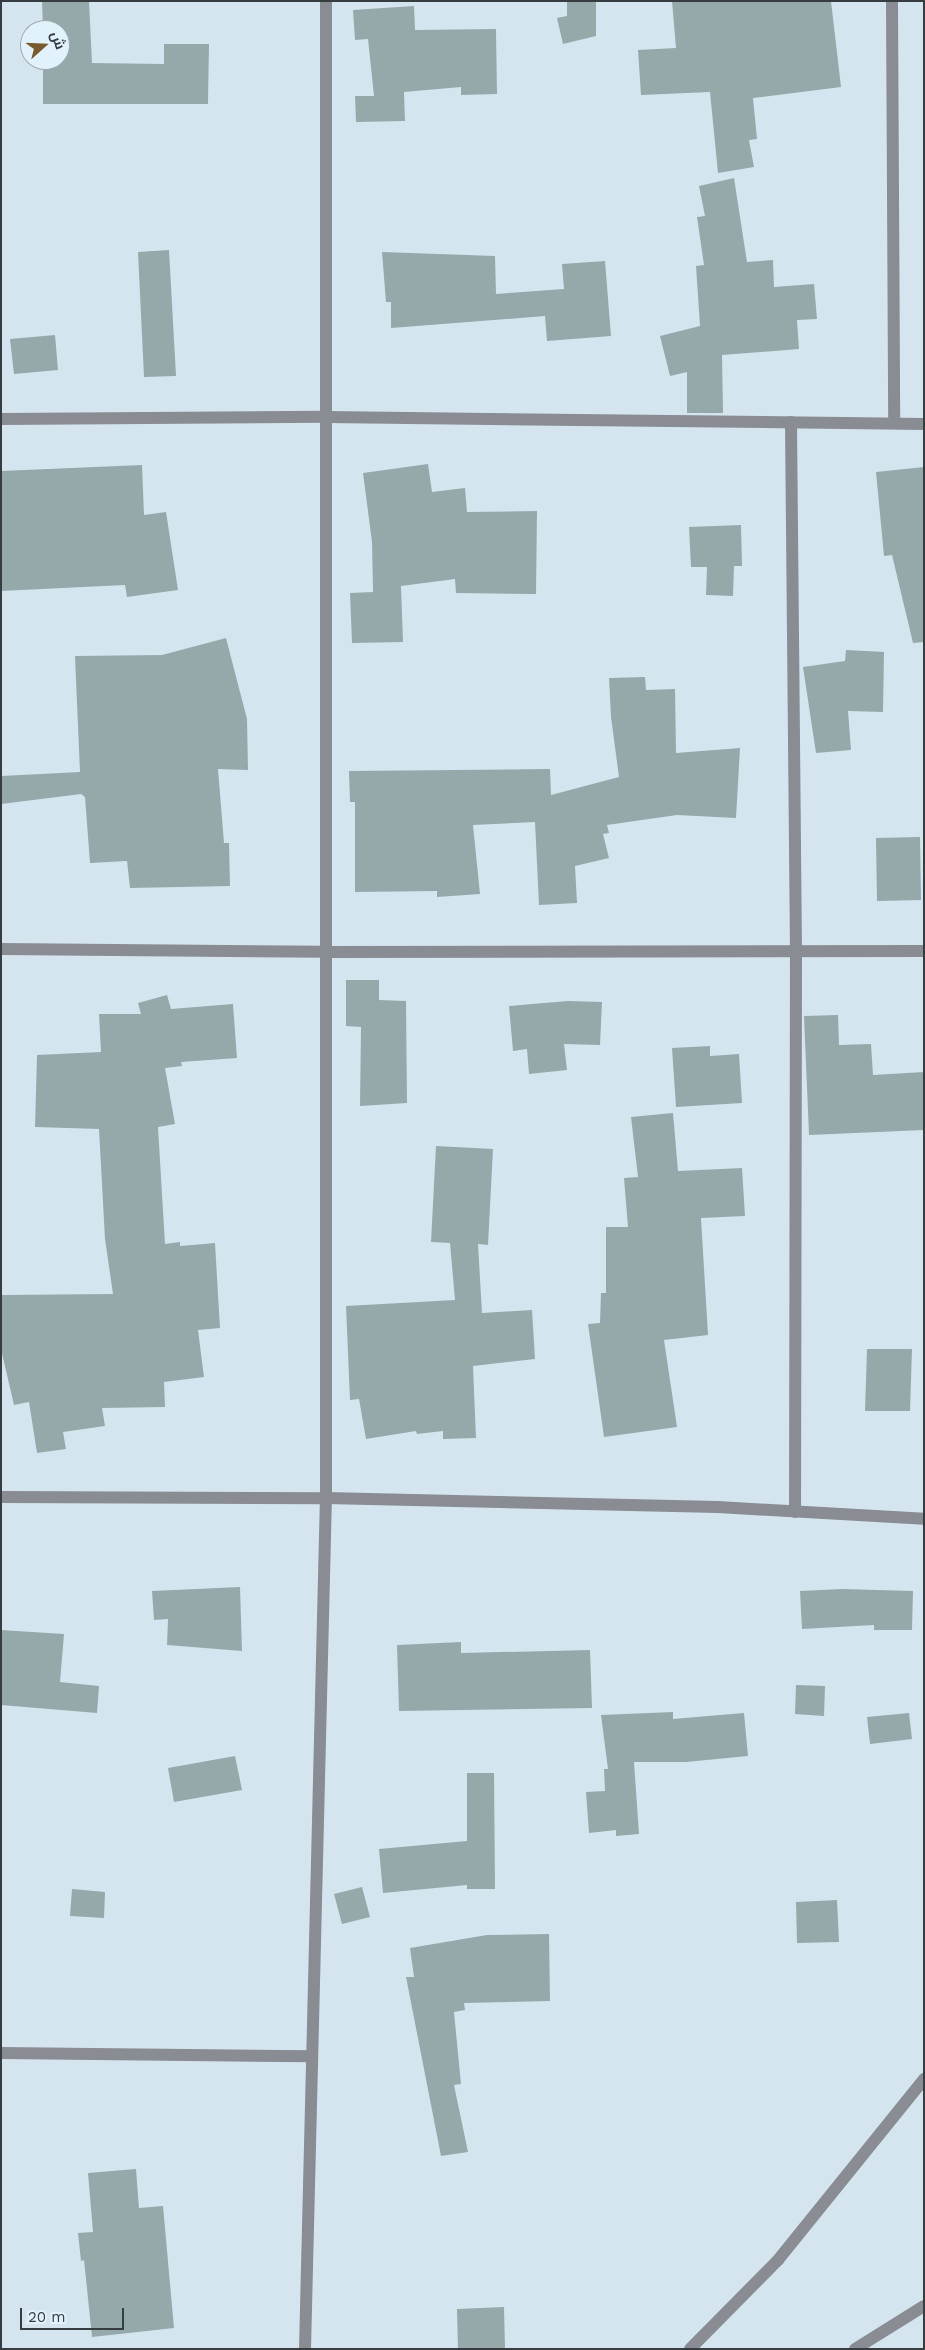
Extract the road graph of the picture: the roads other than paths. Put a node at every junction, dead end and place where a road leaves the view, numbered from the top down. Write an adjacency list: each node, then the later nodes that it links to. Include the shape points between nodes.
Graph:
1 (326, 1): 3 (street)
2 (892, 1): 6 (street)
3 (326, 418): 4 (street); 5 (street); 11 (street)
4 (1, 419)
5 (791, 422): 6 (street); 9 (street)
6 (894, 423): 7 (street)
7 (924, 424)
8 (1, 949): 11 (street)
9 (796, 951): 10 (street); 11 (street); 14 (street)
10 (924, 951)
11 (326, 952): 13 (street)
12 (1, 1497): 13 (street)
13 (326, 1498): 14 (street); 17 (street)
14 (795, 1512): 15 (street)
15 (924, 1519)
16 (1, 2053): 17 (street)
17 (312, 2056): 20 (street)
18 (924, 2079): 21 (street, via 778,2260)
19 (924, 2306): 22 (street)
20 (305, 2349)
21 (690, 2349)
22 (855, 2349)

